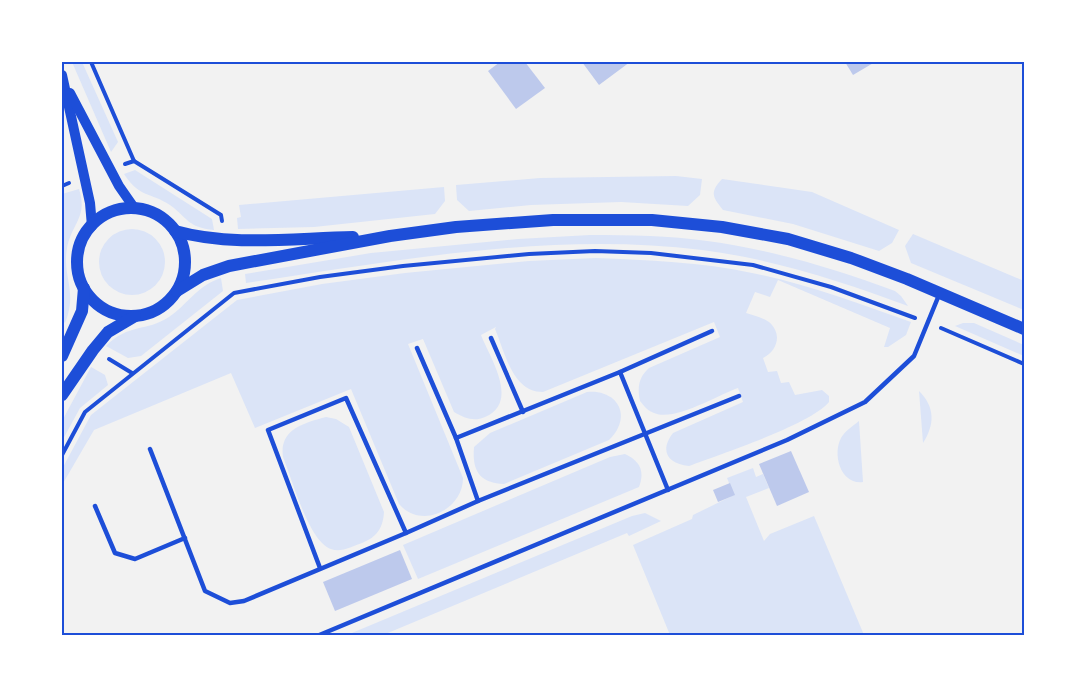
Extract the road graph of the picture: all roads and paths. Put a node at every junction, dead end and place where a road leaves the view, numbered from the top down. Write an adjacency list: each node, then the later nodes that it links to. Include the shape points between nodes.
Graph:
1 (91, 62): 3 (path)
2 (62, 77): 4 (street); 5 (street)
3 (134, 161): 4 (path); 11 (path, via 221,215)
4 (111, 170): 7 (street)
5 (85, 178): 6 (path); 8 (street)
6 (62, 186)
7 (135, 209): 8 (main road, via 111,212); 9 (main road, via 160,217)
8 (92, 226): 13 (main road, via 78,249 77,266)
9 (175, 231): 11 (main road); 14 (main road, via 185,258)
10 (390, 236): 11 (main road); 12 (main road); 15 (main road, via 553,220 661,220 788,239)
11 (225, 240)
12 (229, 266): 14 (main road, via 203,275); 16 (path)
13 (84, 288): 17 (main road, via 102,308 118,315); 23 (main road, via 82,311)
14 (177, 291): 17 (main road, via 166,304)
15 (940, 292): 18 (lane); 19 (main road)
16 (234, 293): 18 (path, via 414,265 529,254 651,253 753,265 831,287); 32 (path, via 86,412)
17 (135, 316): 26 (main road, via 108,332)
18 (928, 322): 24 (path); 33 (lane, via 914,356 865,402)
19 (1024, 329)
20 (712, 331): 25 (lane)
21 (491, 338): 28 (lane)
22 (417, 348): 30 (lane)
23 (62, 356)
24 (1024, 364)
25 (620, 372): 28 (lane); 29 (lane)
26 (62, 395)
27 (739, 396): 29 (lane)
28 (523, 412): 30 (lane)
29 (644, 435): 33 (lane); 34 (lane)
30 (456, 438): 34 (lane)
31 (150, 449): 37 (lane)
32 (62, 455)
33 (668, 490): 39 (lane)
34 (478, 501): 36 (lane)
35 (95, 506): 37 (lane, via 115,553 135,559)
36 (406, 533): 38 (lane); 38 (lane, via 346,398 268,430)
37 (185, 538): 38 (lane, via 205,591 230,603 244,601)
38 (320, 568)
39 (317, 636)

